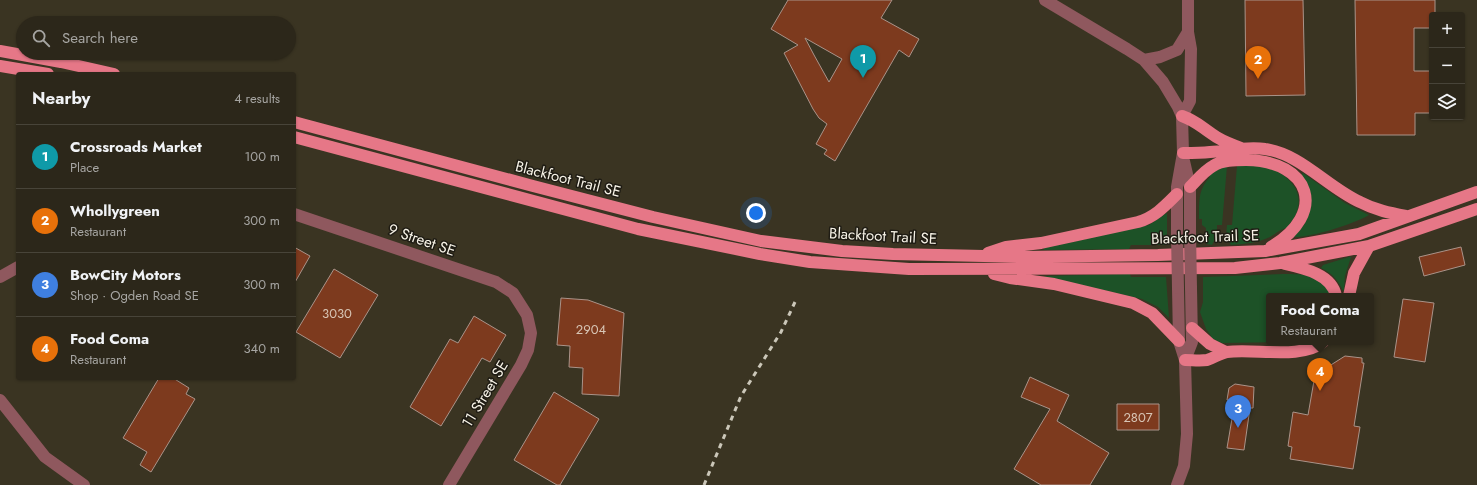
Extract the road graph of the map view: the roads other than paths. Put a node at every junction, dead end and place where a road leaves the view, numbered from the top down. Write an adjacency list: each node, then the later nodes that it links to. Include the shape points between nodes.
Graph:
1 (1045, 0): 7 (street)
2 (1188, 0): 3 (street)
3 (1188, 32): 7 (street, via 1177,50 1160,58); 11 (street, via 1191,49 1190,101)
4 (0, 51): 5 (main road)
5 (16, 54)
6 (50, 60): 10 (main road)
7 (1144, 60): 11 (street, via 1163,82)
8 (0, 66): 9 (main road)
9 (36, 72)
10 (105, 72)
11 (1182, 116): 14 (main road, via 1194,120 1224,142); 15 (street)
12 (296, 123): 24 (main road, Blackfoot Trail SE, via 533,186 761,241 842,251)
13 (296, 138): 27 (main road, Blackfoot Trail SE, via 638,229 760,254 810,262 893,268)
14 (1242, 149): 15 (main road); 21 (main road, via 1265,149 1284,154 1359,202)
15 (1183, 153): 16 (street); 18 (street)
16 (1190, 187): 23 (main road, via 1212,166 1233,160 1258,160 1288,170 1305,190 1303,213 1290,234); 32 (street, bridge)
17 (1477, 192): 21 (main road, Blackfoot Trail SE)
18 (1177, 194): 24 (main road, via 1149,219 1006,247); 33 (street, bridge)
19 (1477, 209): 22 (main road, Blackfoot Trail SE)
20 (296, 215): 31 (street, 9 Street SE, via 496,282 513,293)
21 (1406, 216): 23 (main road, Blackfoot Trail SE, via 1359,234)
22 (1369, 246): 25 (main road, Blackfoot Trail SE); 30 (main road, via 1354,273)
23 (1265, 251): 24 (main road, Blackfoot Trail SE, via 1158,255)
24 (976, 256)
25 (1280, 263): 27 (main road, Blackfoot Trail SE, via 1235,268); 29 (main road, via 1316,273 1330,284)
26 (16, 268): 28 (street)
27 (977, 270): 33 (main road, via 1054,284 1133,304 1152,313)
28 (0, 277)
29 (1335, 293)
30 (1350, 293)
31 (527, 315): 39 (street, 11 Street SE, via 531,333 528,350)
32 (1192, 328): 35 (main road, via 1210,344); 36 (street, via 1192,342)
33 (1179, 340): 36 (street)
34 (1320, 345): 35 (main road, via 1308,350 1290,352)
35 (1226, 352): 36 (main road, via 1206,360)
36 (1185, 360): 40 (street, via 1187,434 1184,466)
37 (0, 400): 38 (street, via 45,457)
38 (84, 485)
39 (449, 485)
40 (1177, 485)

